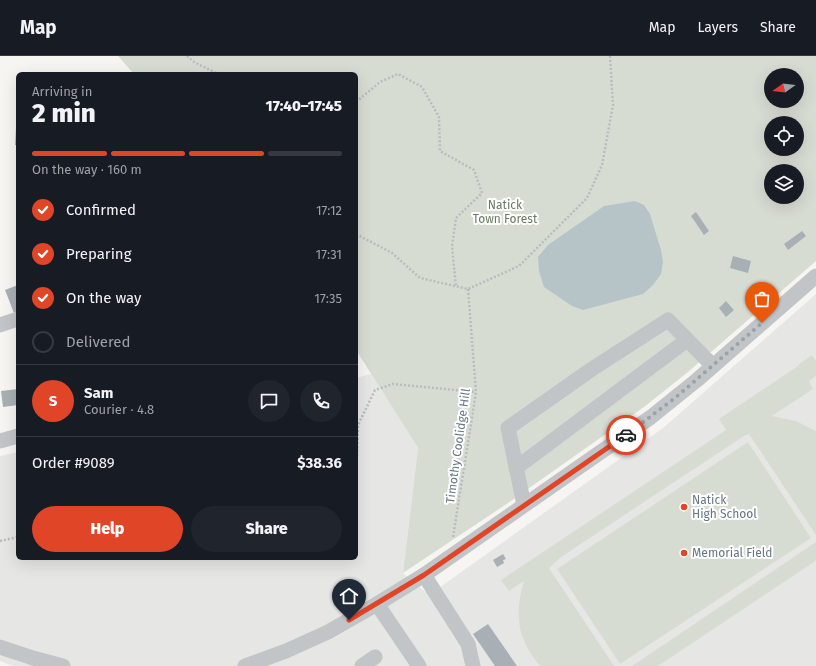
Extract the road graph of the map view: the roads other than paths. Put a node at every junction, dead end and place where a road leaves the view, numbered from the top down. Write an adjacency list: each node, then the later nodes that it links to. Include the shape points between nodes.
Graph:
1 (816, 276): 5 (street)
2 (16, 320): 3 (street)
3 (0, 325)
4 (687, 340): 5 (street); 8 (street); 8 (street, via 668,320 508,428)
5 (713, 366): 9 (street, via 645,421)
6 (16, 437): 7 (street)
7 (0, 441)
8 (516, 468): 9 (street)
9 (524, 505): 10 (street)
10 (424, 575): 11 (street); 19 (street, via 468,644)
11 (378, 604): 14 (street); 18 (street)
12 (0, 647): 15 (street)
13 (375, 658): 17 (street)
14 (267, 663): 16 (street)
15 (63, 666)
16 (245, 666)
17 (362, 666)
18 (419, 666)
19 (473, 666)

